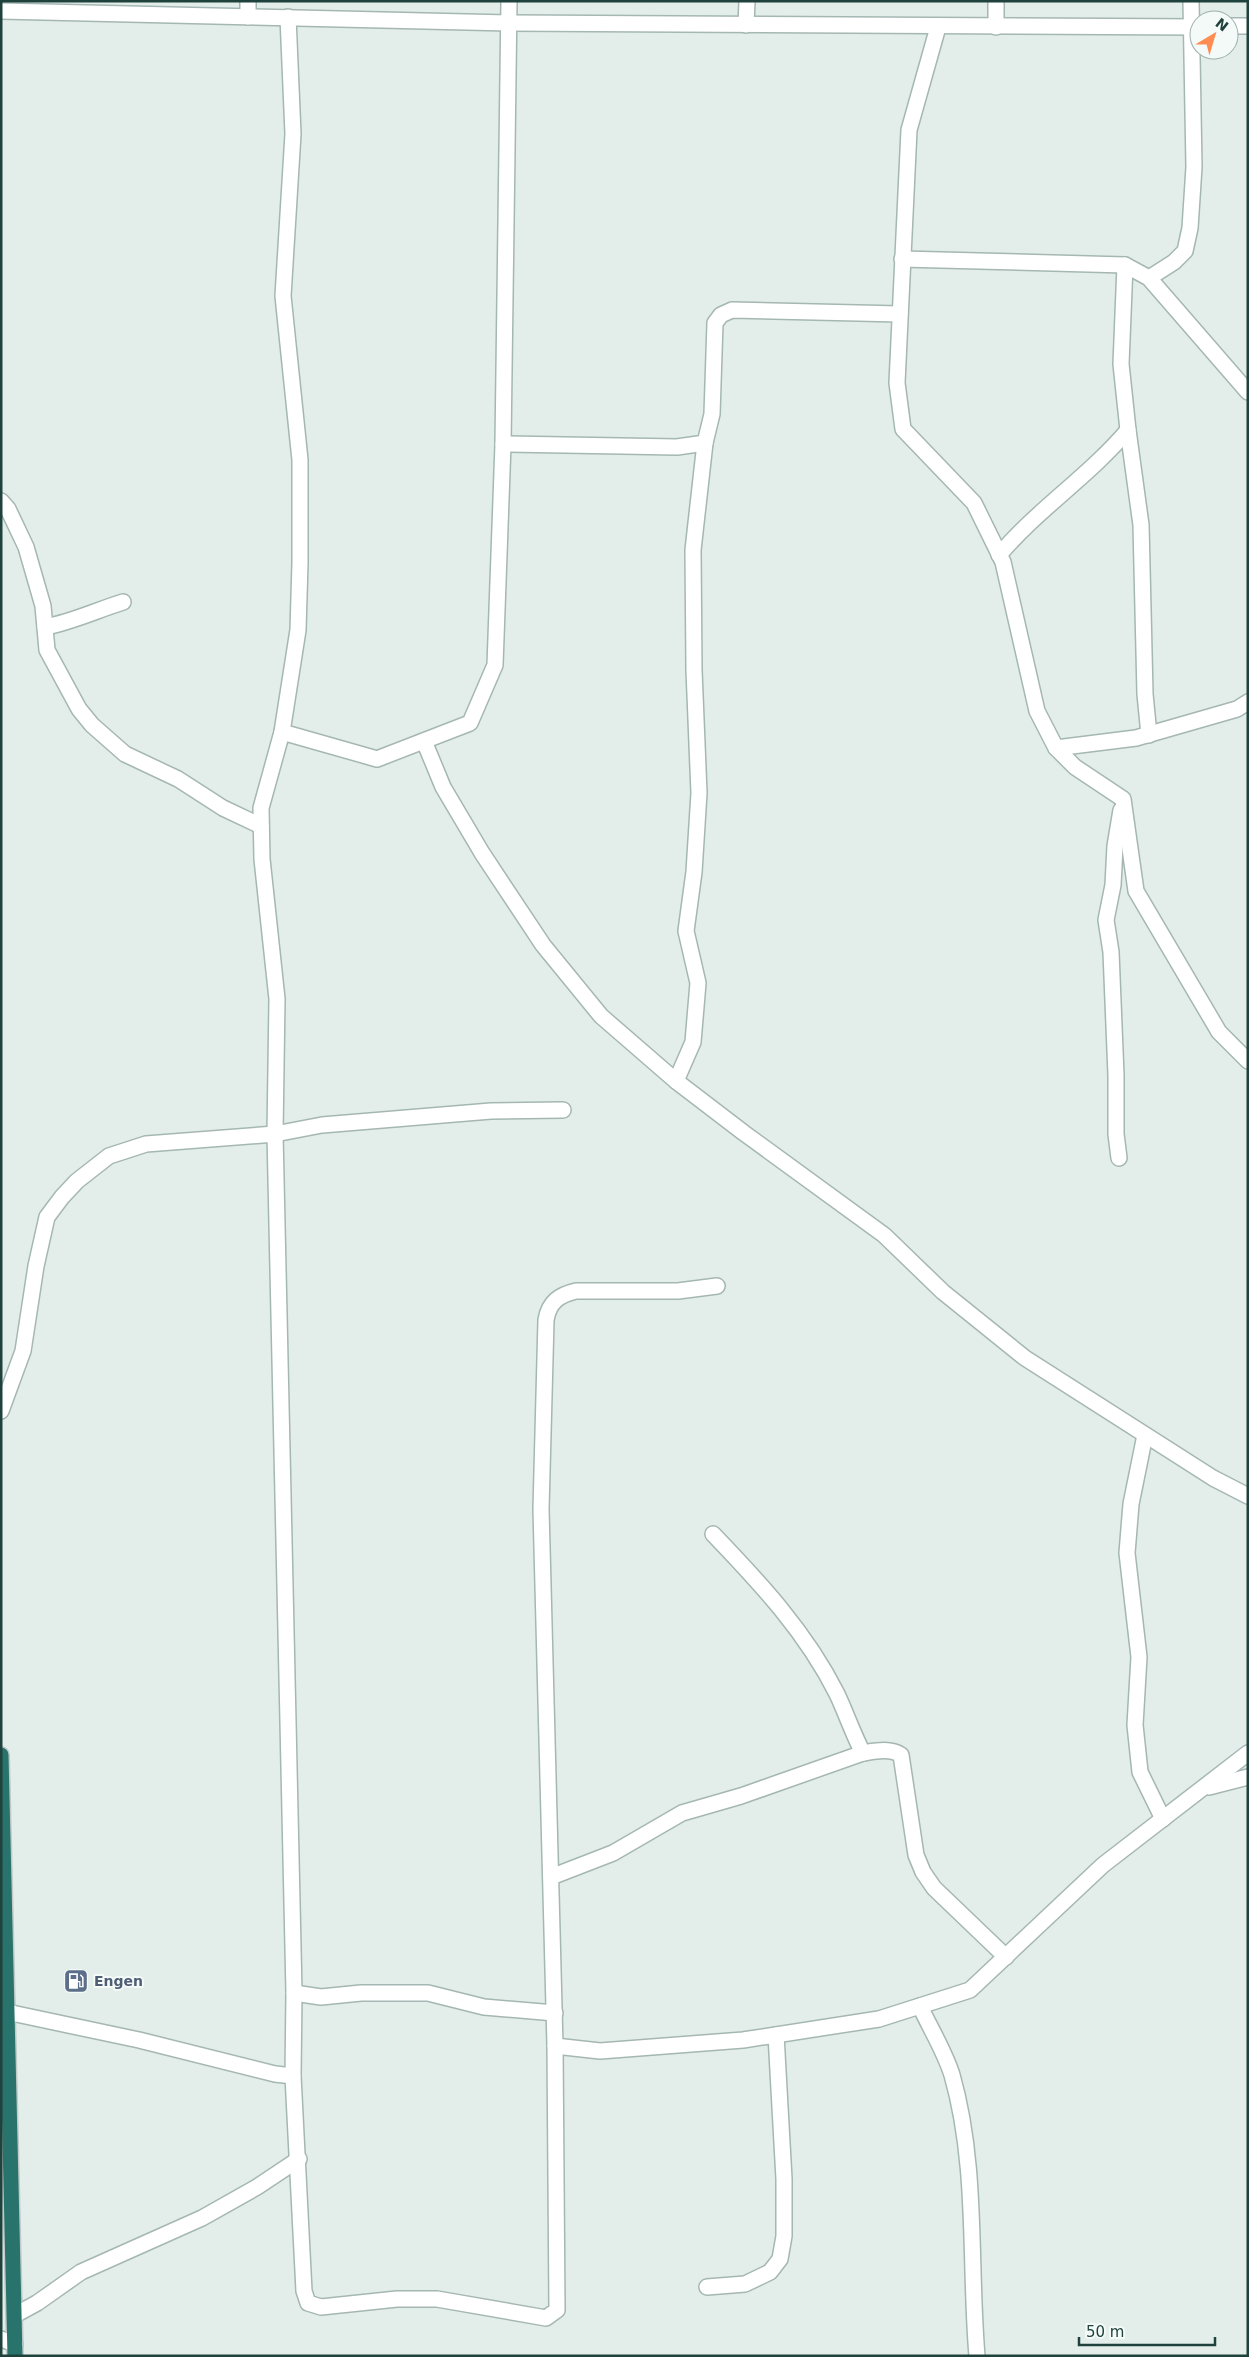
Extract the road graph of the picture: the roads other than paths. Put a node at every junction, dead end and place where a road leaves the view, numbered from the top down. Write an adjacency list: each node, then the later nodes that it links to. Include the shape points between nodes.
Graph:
1 (248, 1): 6 (street)
2 (509, 1): 8 (street)
3 (747, 1): 9 (street)
4 (996, 1): 11 (street)
5 (1, 11): 6 (street)
6 (248, 17): 7 (street)
7 (288, 17): 8 (street); 27 (street, via 293,134 283,296 300,460 300,563 298,630)
8 (509, 23): 9 (street); 21 (street)
9 (746, 25): 10 (street)
10 (938, 27): 11 (street); 14 (street, via 909,130)
11 (996, 28): 12 (street)
12 (1189, 28)
13 (1194, 60): 16 (street, via 1194,167 1190,228 1185,250)
14 (902, 259): 15 (street); 17 (street)
15 (1124, 265): 16 (street); 19 (street, via 1121,364)
16 (1150, 278): 18 (street)
17 (900, 314): 20 (street, via 732,310 721,315 715,323 712,414); 23 (street, via 897,383 903,429 974,503)
18 (1248, 392)
19 (1128, 430): 23 (street, via 1100,460 1022,529); 28 (street, via 1141,525)
20 (705, 443): 21 (street, via 677,446); 34 (street, via 693,550 699,793 686,931 698,983 693,1042)
21 (503, 444): 29 (street, via 495,666 470,723)
22 (1, 501): 25 (street, via 26,547 43,606)
23 (1000, 555): 30 (street, via 1037,711)
24 (123, 602): 25 (street, via 68,623)
25 (45, 627): 32 (street, via 47,650 69,693 109,742 223,808)
26 (1248, 702): 28 (street, via 1237,709)
27 (282, 732): 29 (street, via 377,759); 32 (street, via 261,808)
28 (1149, 735): 30 (street)
29 (424, 741): 34 (street, via 443,787 543,945 601,1016)
30 (1056, 748): 31 (street, via 1075,767)
31 (1123, 798): 33 (street, via 1136,890 1219,1032); 37 (street, via 1106,920 1111,952)
32 (262, 826): 36 (street, via 262,859 277,999)
33 (1248, 1062)
34 (676, 1081): 40 (street, via 884,1234 943,1292 1025,1358)
35 (563, 1110): 36 (street, via 491,1111 322,1125)
36 (275, 1134): 39 (street, via 146,1144 109,1156 77,1181 48,1217 36,1266 23,1351); 51 (street)
37 (1119, 1158)
38 (717, 1286): 49 (street, via 678,1291 576,1291 564,1293 552,1302 548,1311 541,1509)
39 (1, 1411)
40 (1145, 1435): 41 (street); 48 (street, via 1131,1504 1127,1552 1139,1657 1135,1725 1140,1772)
41 (1248, 1496)
42 (713, 1534): 43 (street, via 760,1583 803,1636 837,1694)
43 (863, 1753): 49 (street, via 682,1814 613,1853); 50 (street, via 878,1750 895,1751 901,1755 916,1856 923,1872 934,1888)
44 (1248, 1754): 47 (street)
45 (1, 1755): 53 (highway)
46 (1248, 1777): 47 (street)
47 (1202, 1789): 48 (street)
48 (1163, 1819): 50 (street, via 1103,1865)
49 (551, 1877): 54 (street)
50 (1006, 1957): 52 (street, via 970,1990)
51 (294, 1993): 54 (street, via 321,1996 428,1993 484,2007); 57 (street)
52 (920, 2006): 55 (street, via 879,2019); 62 (street, via 952,2074 965,2134)
53 (6, 2012): 57 (street); 60 (highway)
54 (554, 2013): 56 (street)
55 (776, 2035): 56 (street, via 600,2051); 59 (street, via 784,2179 784,2236 780,2259 770,2272 745,2284)
56 (555, 2046): 58 (street, via 557,2310 546,2318 437,2299 397,2299 322,2307 308,2303 304,2291)
57 (293, 2076): 58 (street)
58 (298, 2160): 60 (street, via 202,2218 81,2272)
59 (708, 2287)
60 (15, 2315): 61 (highway)
61 (10, 2346)
62 (977, 2356)

